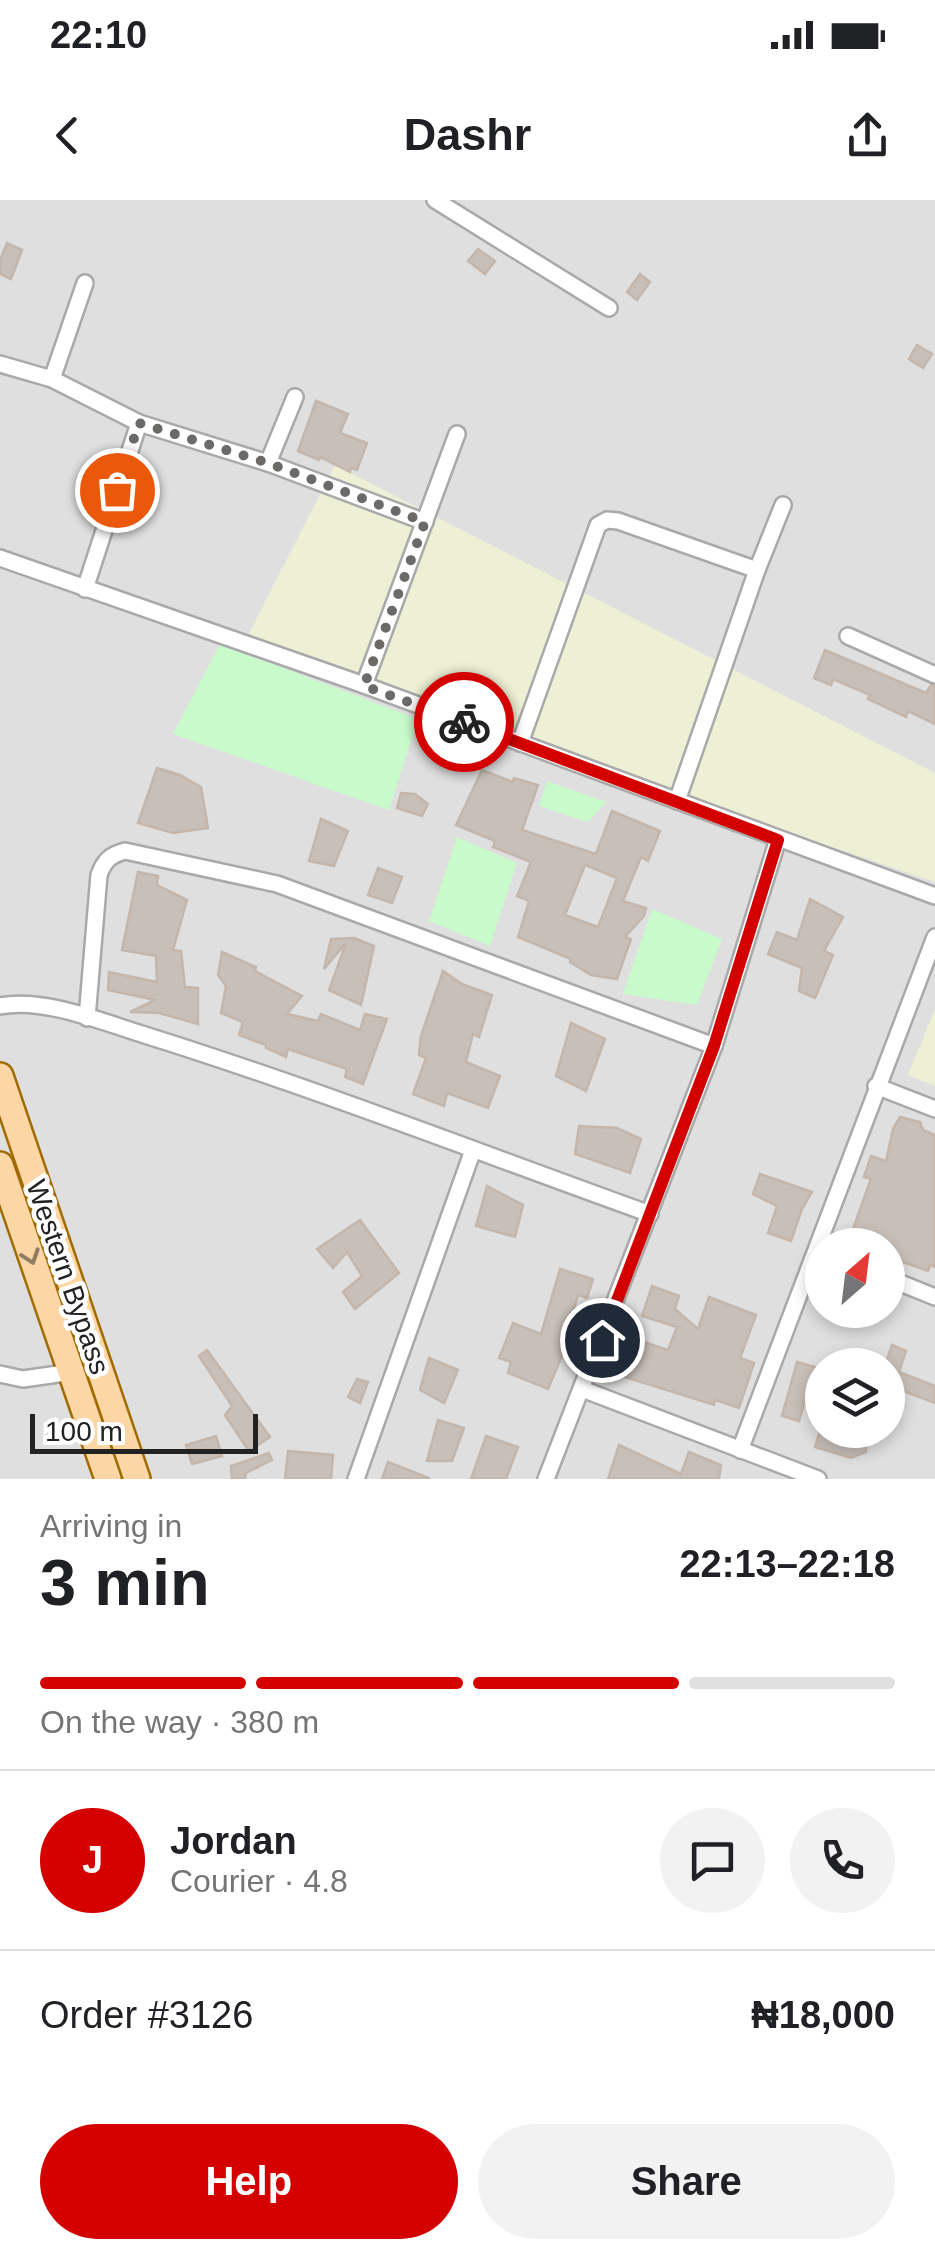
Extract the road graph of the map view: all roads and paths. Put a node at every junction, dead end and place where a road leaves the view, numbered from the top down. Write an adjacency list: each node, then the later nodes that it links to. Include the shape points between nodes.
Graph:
1 (435, 200): 3 (street)
2 (85, 282): 5 (street)
3 (609, 308)
4 (0, 364): 5 (street)
5 (52, 379): 7 (street)
6 (296, 396): 9 (street)
7 (139, 423): 9 (street); 14 (street)
8 (457, 434): 11 (street)
9 (268, 463): 11 (street)
10 (782, 505): 13 (street)
11 (425, 522): 17 (street)
12 (0, 558): 14 (street)
13 (757, 570): 18 (street, via 618,522 598,525); 19 (street)
14 (85, 590): 17 (street)
15 (848, 636): 16 (street)
16 (935, 675)
17 (364, 686): 18 (street)
18 (520, 743): 19 (street)
19 (677, 801): 20 (street)
20 (778, 840): 21 (street); 25 (street)
21 (935, 896)
22 (935, 936): 27 (street)
23 (0, 1006): 24 (street, via 30,1004)
24 (87, 1018): 25 (street, via 99,875 112,854 125,852 277,884); 29 (street)
25 (714, 1046): 31 (street)
26 (0, 1076): 41 (main road, Western Bypass)
27 (876, 1086): 28 (street); 32 (street)
28 (935, 1109)
29 (473, 1150): 31 (street); 42 (street)
30 (0, 1164): 36 (main road, Western Bypass, one-way to 36)
31 (650, 1214): 38 (street)
32 (827, 1228)
33 (905, 1285): 35 (street)
34 (805, 1287): 39 (street)
35 (935, 1297)
36 (72, 1372): 37 (street, via 23,1379); 40 (main road, Western Bypass)
37 (0, 1374)
38 (582, 1389): 39 (street); 43 (street)
39 (740, 1450): 44 (street)
40 (108, 1479)
41 (137, 1479)
42 (356, 1479)
43 (546, 1479)
44 (818, 1479)

